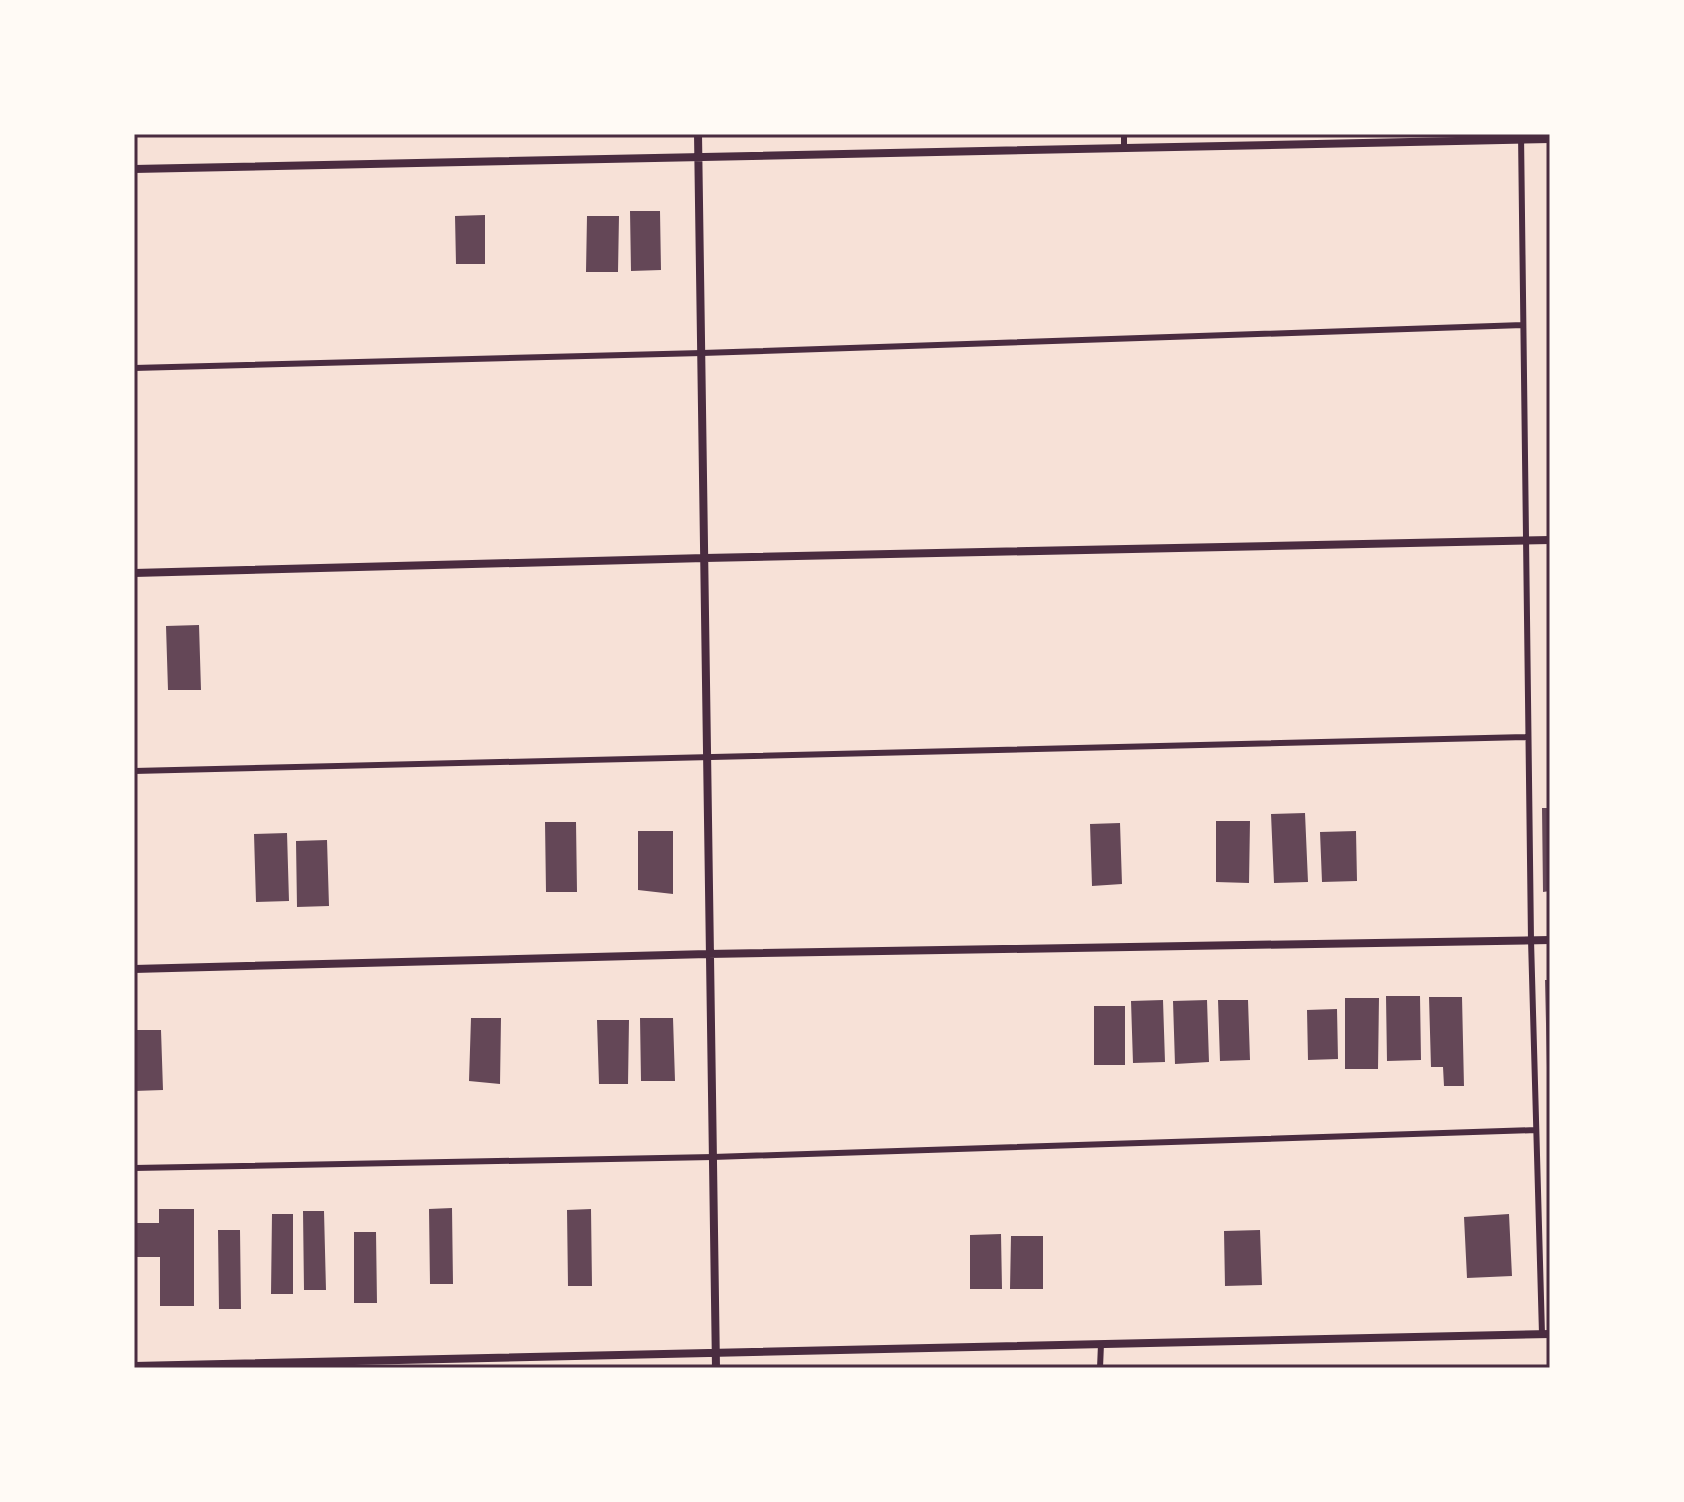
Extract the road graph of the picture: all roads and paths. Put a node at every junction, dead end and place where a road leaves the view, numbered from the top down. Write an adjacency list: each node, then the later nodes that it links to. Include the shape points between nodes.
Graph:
1 (698, 134): 6 (street)
2 (1124, 134): 5 (lane)
3 (1521, 137): 4 (street); 5 (street); 8 (lane)
4 (1550, 139)
5 (1124, 148): 6 (street)
6 (699, 156): 7 (street); 9 (street)
7 (134, 169)
8 (1523, 325): 9 (lane); 12 (lane)
9 (702, 353): 10 (lane); 13 (street)
10 (134, 368)
11 (1550, 540): 12 (street)
12 (1525, 541): 13 (street); 15 (lane)
13 (705, 558): 14 (street); 16 (street)
14 (134, 573)
15 (1528, 737): 16 (lane); 18 (lane)
16 (707, 758): 17 (lane); 20 (street)
17 (134, 771)
18 (1531, 940): 19 (street); 20 (street); 22 (lane)
19 (1550, 940)
20 (708, 954): 21 (street); 23 (street)
21 (134, 969)
22 (1536, 1130): 23 (lane); 25 (lane)
23 (713, 1157): 24 (lane); 27 (street)
24 (134, 1168)
25 (1546, 1334): 26 (street)
26 (1101, 1344): 27 (street); 30 (lane)
27 (716, 1353): 28 (street); 29 (street)
28 (134, 1366)
29 (716, 1368)
30 (1100, 1368)

